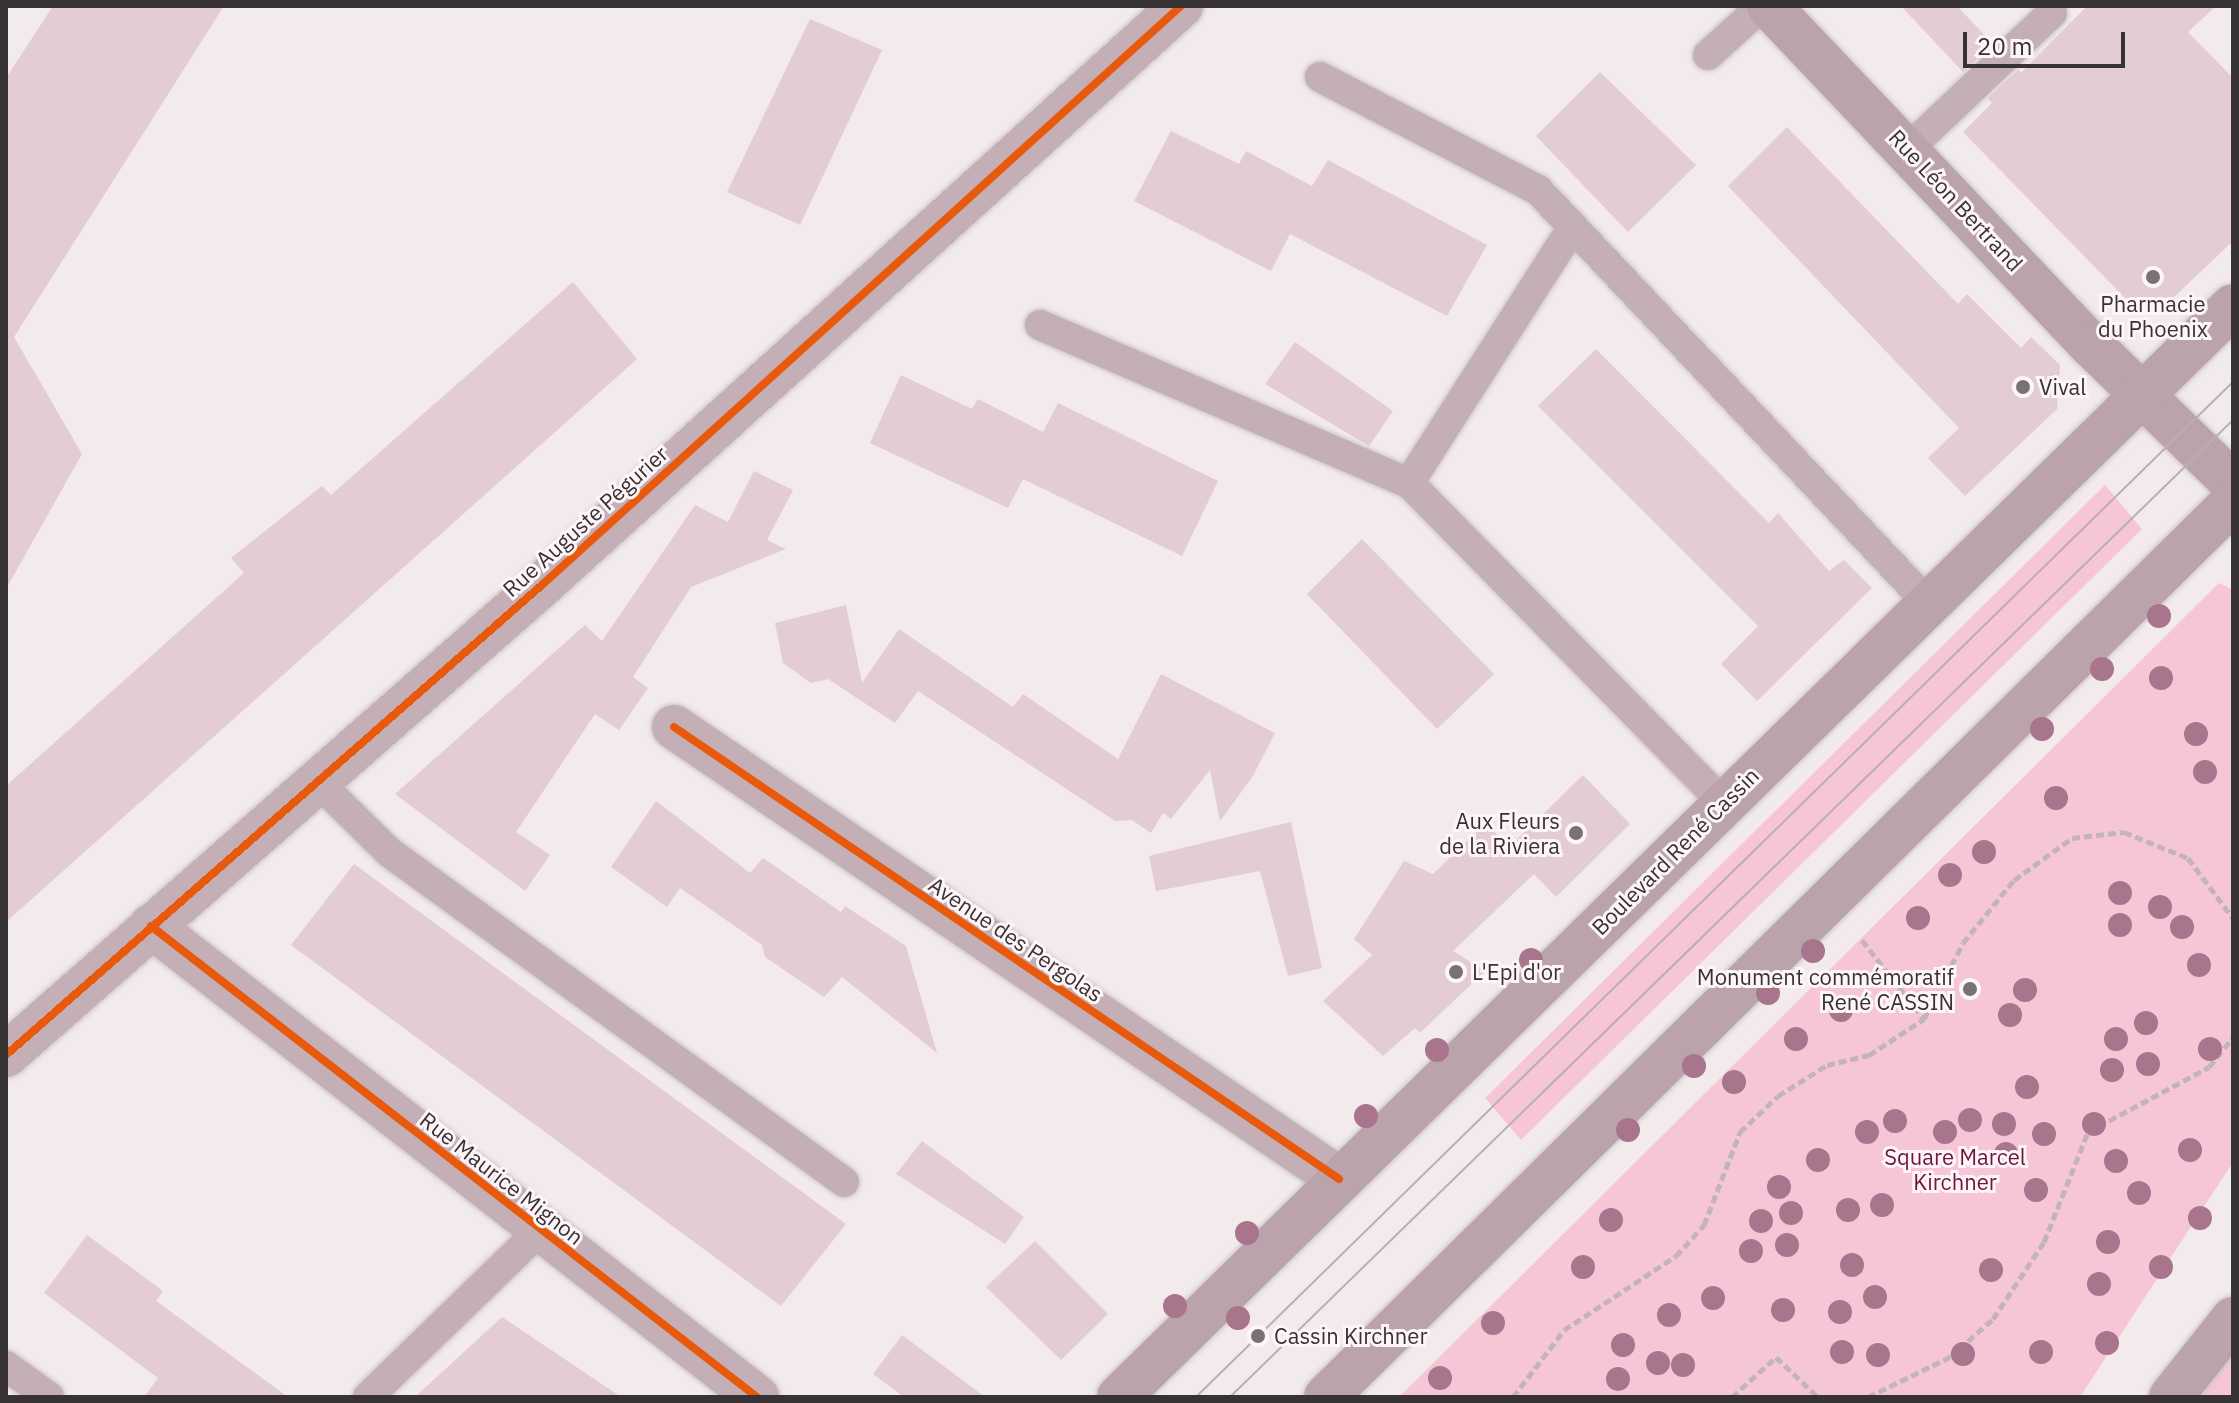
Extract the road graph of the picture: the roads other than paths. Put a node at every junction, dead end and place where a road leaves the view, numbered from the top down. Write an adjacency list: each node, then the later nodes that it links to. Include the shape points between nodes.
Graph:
1 (1181, 6): 17 (street, Rue Auguste Pégurier, via 543,584)
2 (1762, 6): 5 (lane)
3 (1769, 6): 7 (main road, Rue Léon Bertrand)
4 (2052, 13): 7 (lane)
5 (1708, 55)
6 (1320, 77): 8 (lane, via 1538,190)
7 (1908, 149): 11 (main road, Rue Léon Bertrand)
8 (1573, 227): 12 (lane); 15 (lane)
9 (2233, 306): 11 (main road, Boulevard René Cassin)
10 (1040, 325): 12 (lane)
11 (2141, 396): 13 (main road, Rue Léon Bertrand); 15 (main road, Boulevard René Cassin)
12 (1409, 483): 18 (lane)
13 (2233, 483)
14 (2233, 502): 30 (main road)
15 (1928, 603): 18 (main road, Boulevard René Cassin)
16 (674, 727): 21 (street, Avenue des Pergolas)
17 (315, 779): 19 (street, Rue Auguste Pégurier); 22 (lane, via 389,852)
18 (1723, 803): 21 (main road, Boulevard René Cassin)
19 (151, 926): 20 (street, Rue Auguste Pégurier); 23 (street, Rue Maurice Mignon)
20 (6, 1055)
21 (1339, 1179): 29 (main road, Boulevard René Cassin)
22 (844, 1182)
23 (539, 1231): 27 (lane); 28 (street, Rue Maurice Mignon)
24 (2233, 1319): 31 (main road)
25 (6, 1366): 26 (lane)
26 (49, 1397)
27 (368, 1397)
28 (757, 1397)
29 (1119, 1397)
30 (1326, 1397)
31 (2171, 1397)

